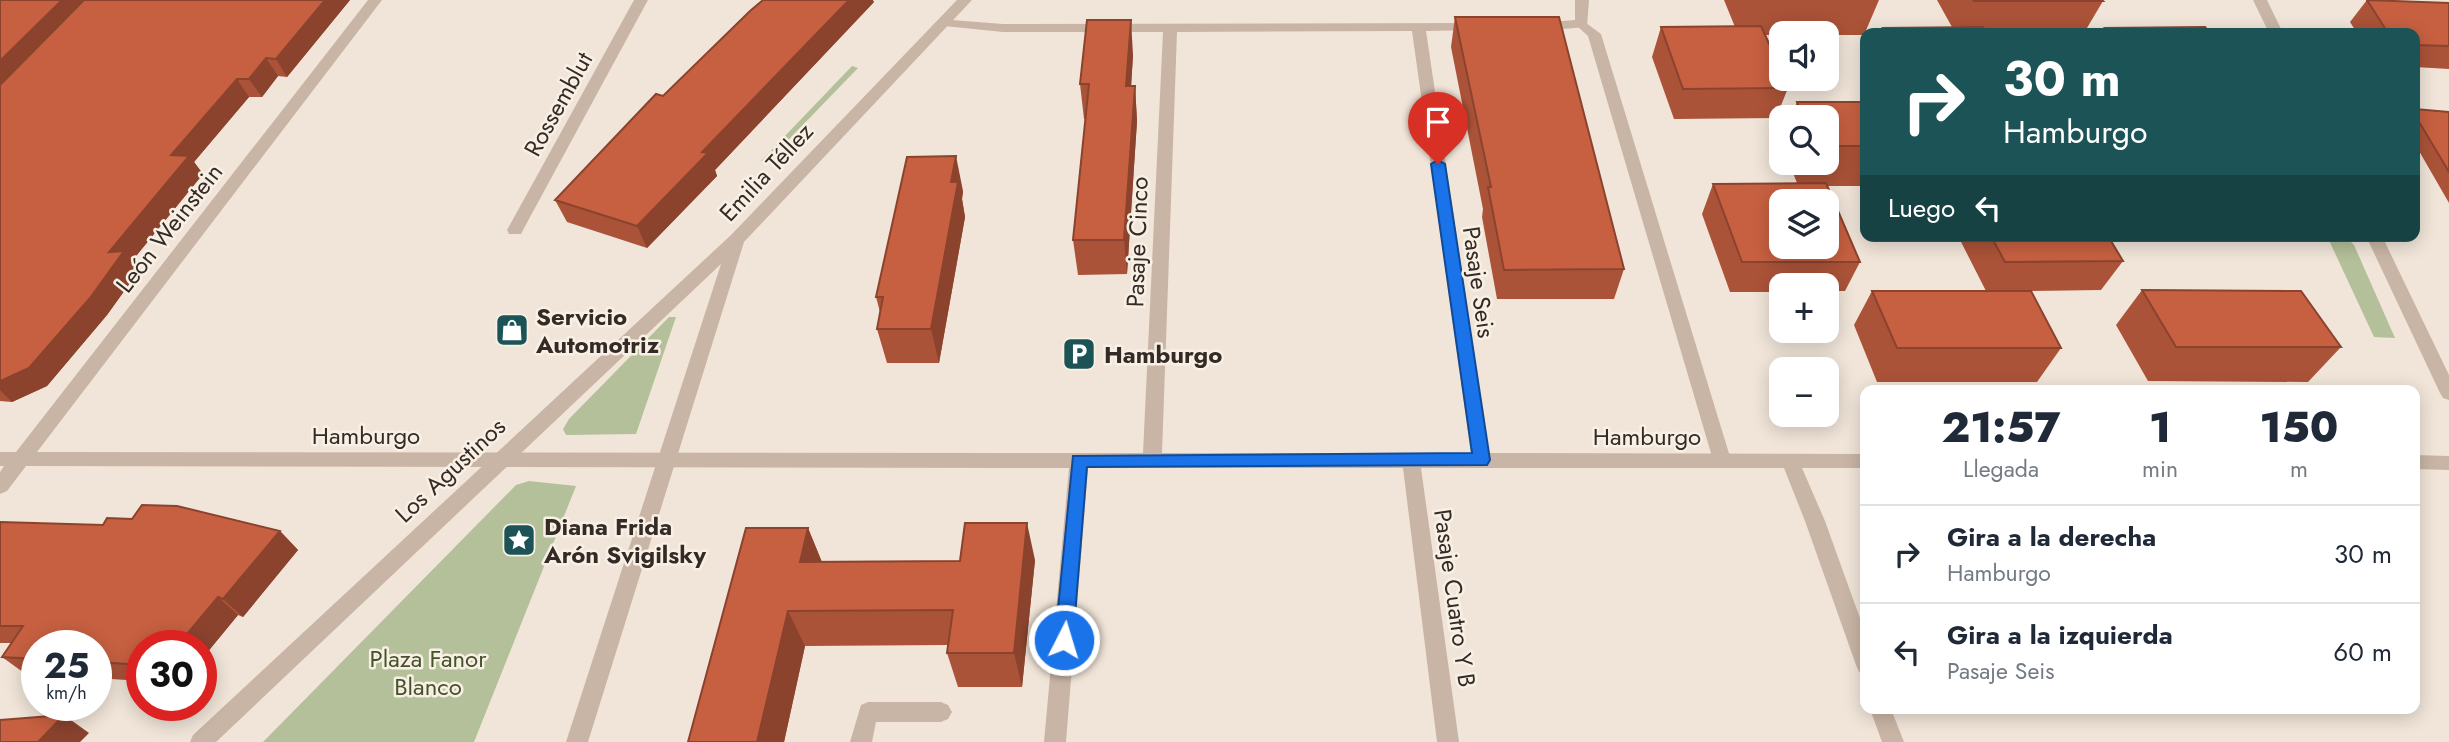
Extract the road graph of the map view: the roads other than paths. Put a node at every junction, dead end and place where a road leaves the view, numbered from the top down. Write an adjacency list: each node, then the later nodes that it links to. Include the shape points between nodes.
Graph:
1 (375, 0): 18 (street, León Weinstein)
2 (641, 0): 13 (street, Rossemblut)
3 (965, 0): 6 (street, Emilia Téllez)
4 (1582, 0): 7 (street)
5 (2260, 0): 12 (street)
6 (944, 22): 8 (street, via 1003,28); 14 (street, Emilia Téllez)
7 (1582, 24): 11 (street); 23 (street, via 1594,34)
8 (1170, 26): 9 (street); 24 (street, Pasaje Cinco)
9 (1418, 26): 10 (street); 22 (street, Pasaje Seis)
10 (1485, 27)
11 (1525, 27)
12 (2274, 28)
13 (515, 230)
14 (737, 239): 19 (street, Los Agustinos); 20 (street, Emilia Téllez)
15 (2377, 242): 16 (street)
16 (2449, 393)
17 (0, 459): 18 (street, Hamburgo)
18 (20, 459): 19 (street, Hamburgo); 30 (street, León Weinstein)
19 (499, 460): 20 (street, Hamburgo); 34 (street, Los Agustinos)
20 (668, 460): 21 (street, Hamburgo); 35 (street, Emilia Téllez)
21 (1079, 460): 24 (street, Hamburgo); 37 (street)
22 (1481, 460): 23 (street, Hamburgo); 25 (street, Hamburgo)
23 (1722, 460): 26 (street, Hamburgo)
24 (1152, 461): 25 (street, Hamburgo)
25 (1411, 461): 38 (street, Pasaje Cuatro Y B)
26 (1790, 461): 27 (street, Hamburgo); 31 (street)
27 (1860, 461)
28 (2420, 462): 29 (street)
29 (2449, 463)
30 (0, 486)
31 (1860, 648)
32 (941, 712): 36 (street, via 868,712)
33 (1883, 714): 39 (street)
34 (201, 742)
35 (577, 742)
36 (860, 742)
37 (1055, 742)
38 (1448, 742)
39 (1892, 742)

